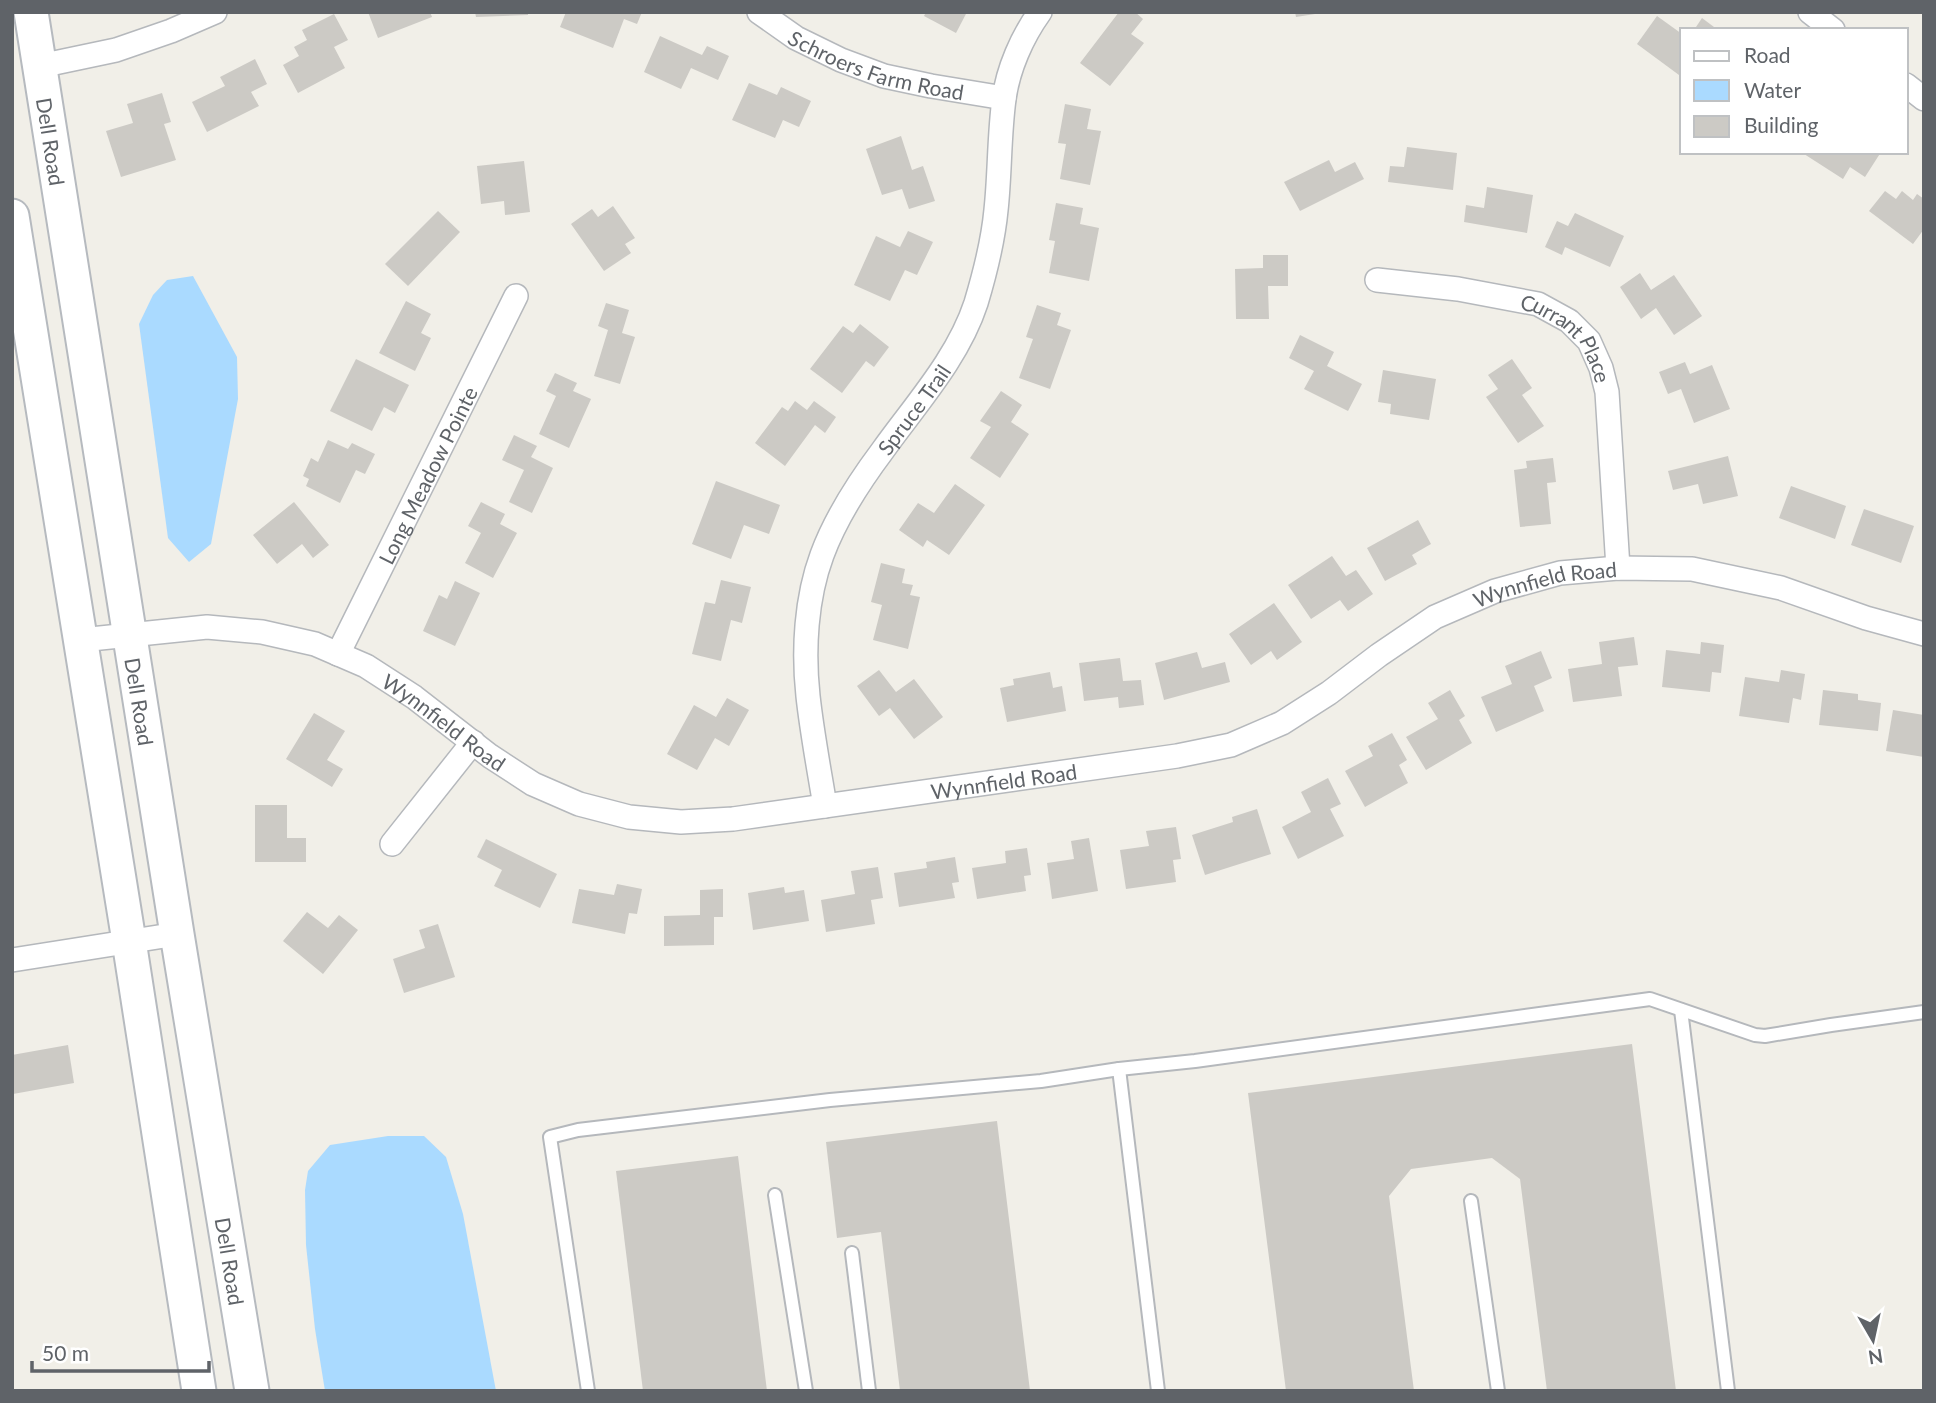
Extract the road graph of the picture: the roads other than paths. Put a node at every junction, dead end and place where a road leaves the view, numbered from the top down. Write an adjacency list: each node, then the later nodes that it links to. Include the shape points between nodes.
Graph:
1 (31, 12): 7 (main road, Dell Road)
2 (215, 12): 7 (street, via 116,51)
3 (759, 12): 9 (street, Schroers Farm Road, via 796,38 884,76)
4 (1040, 12): 9 (street, Spruce Trail, via 1010,71)
5 (1811, 12): 6 (street)
6 (1831, 28)
7 (40, 66): 15 (main road, Dell Road)
8 (1908, 87): 10 (street)
9 (1004, 98): 20 (street, Spruce Trail, via 996,211 975,307 954,351 843,511 822,555 810,601 808,695)
10 (1924, 99)
11 (12, 216): 17 (main road)
12 (1377, 280): 14 (street, Currant Place, via 1538,304 1569,321 1589,341 1607,392)
13 (516, 296): 18 (street, Long Meadow Pointe)
14 (1618, 568): 16 (street, Wynnfield Road, via 1692,569 1757,581); 20 (street, Wynnfield Road, via 1560,573 1495,591 1435,617 1282,723 1231,744 1177,756)
15 (130, 634): 17 (street, Wynnfield Road); 18 (street, Wynnfield Road, via 207,626 262,632); 22 (main road, Dell Road)
16 (1924, 634)
17 (81, 640): 23 (main road)
18 (338, 654): 19 (street, Wynnfield Road, via 414,697)
19 (473, 742): 20 (street, Wynnfield Road, via 533,784 579,804 629,817 681,822); 21 (street)
20 (825, 806)
21 (392, 844)
22 (177, 934): 23 (street); 32 (main road, Dell Road)
23 (130, 941): 24 (street); 31 (main road)
24 (12, 960)
25 (1682, 1010): 26 (lane, via 1765,1036); 27 (lane, via 1650,999); 38 (lane)
26 (1924, 1012)
27 (1119, 1069): 33 (lane, via 1041,1082 790,1104 550,1137); 36 (lane)
28 (775, 1195): 34 (lane)
29 (1471, 1201): 37 (lane)
30 (852, 1253): 35 (lane)
31 (199, 1391)
32 (252, 1391)
33 (588, 1391)
34 (806, 1391)
35 (869, 1391)
36 (1158, 1391)
37 (1497, 1391)
38 (1728, 1391)

